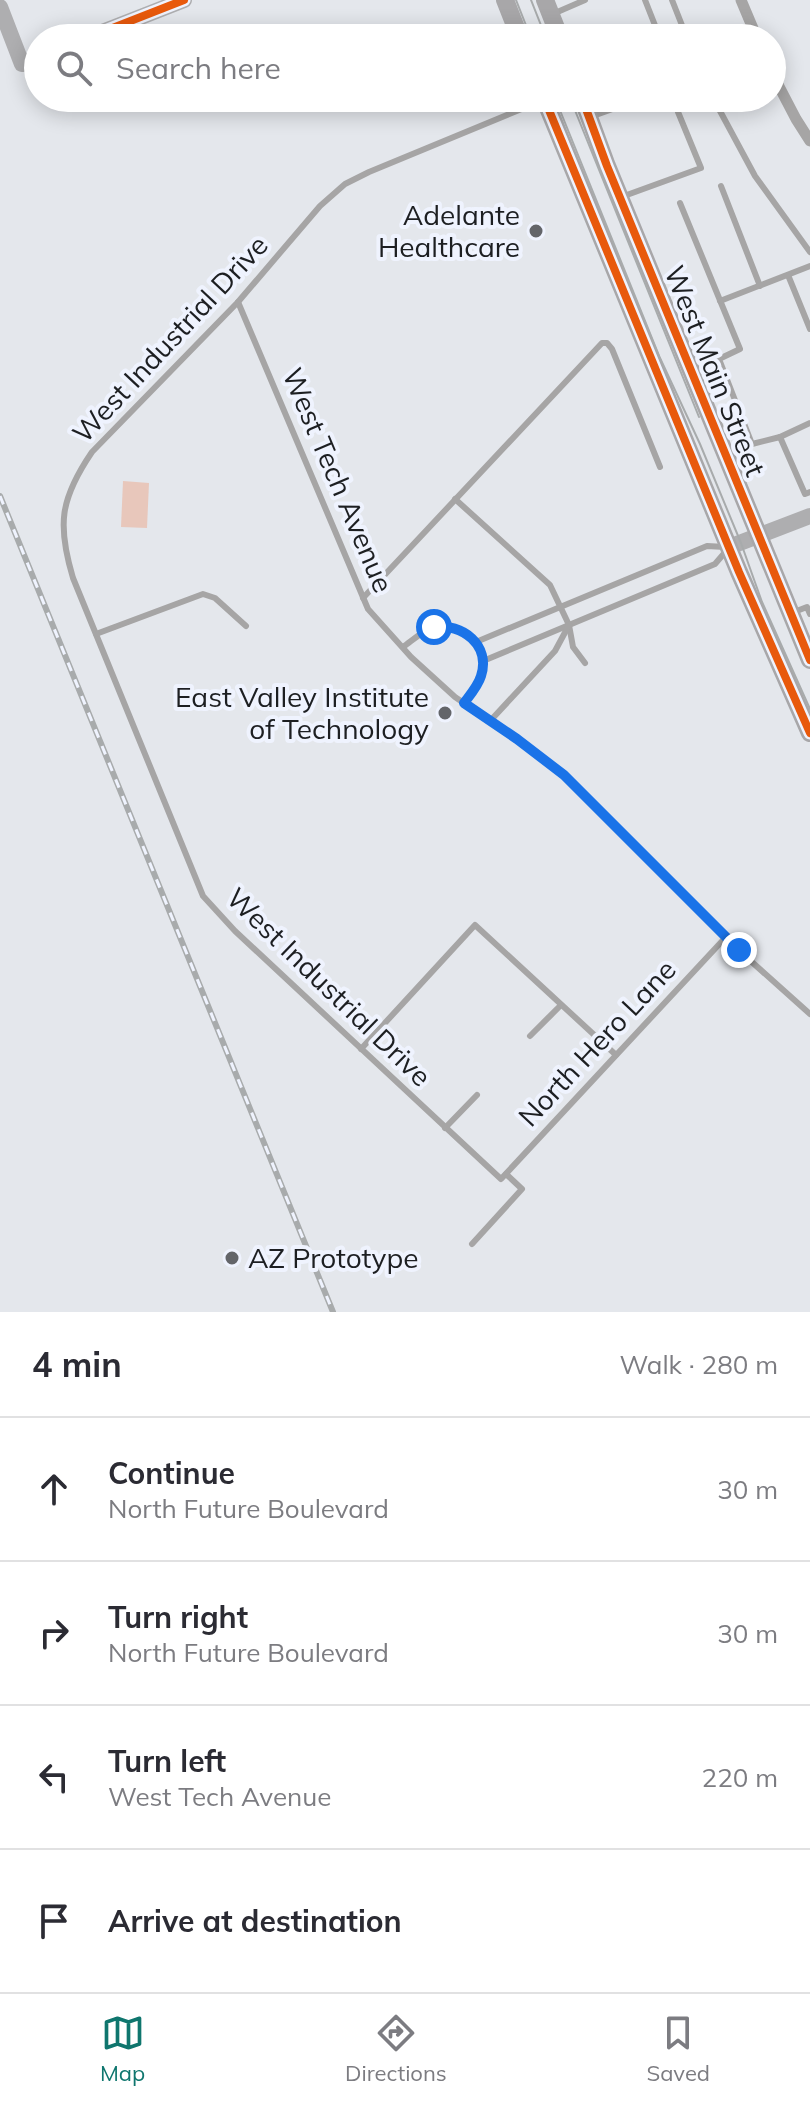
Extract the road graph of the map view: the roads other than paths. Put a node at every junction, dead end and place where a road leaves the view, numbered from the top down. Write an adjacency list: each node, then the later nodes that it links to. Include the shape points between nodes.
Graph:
1 (184, 0): 9 (street)
2 (505, 0): 10 (main road)
3 (585, 0): 8 (lane)
4 (645, 0): 11 (lane)
5 (672, 0): 12 (lane)
6 (741, 0): 13 (street)
7 (0, 7): 14 (street)
8 (548, 8)
9 (123, 24)
10 (514, 24)
11 (654, 24)
12 (681, 24)
13 (751, 24)
14 (24, 63)
15 (786, 100): 23 (street)
16 (513, 112): 32 (lane, West Industrial Drive, via 345,184)
17 (550, 112): 40 (main road, West Main Street)
18 (587, 112): 22 (main road, West Main Street)
19 (603, 112): 22 (lane)
20 (678, 112): 25 (lane, via 701,168)
21 (721, 112): 27 (lane, via 755,176)
22 (589, 117): 25 (main road, West Main Street)
23 (810, 141)
24 (721, 186): 30 (lane)
25 (620, 198): 40 (main road, West Main Street)
26 (680, 203): 31 (lane)
27 (810, 252)
28 (810, 266): 29 (lane)
29 (788, 275): 30 (lane); 33 (lane)
30 (760, 286): 31 (lane)
31 (720, 301): 35 (lane, via 740,349 719,359 752,444)
32 (238, 302): 41 (lane, West Tech Avenue); 46 (lane, West Industrial Drive, via 92,452 80,471 62,518 64,546)
33 (810, 329)
34 (810, 423): 35 (lane)
35 (780, 437): 37 (lane, via 805,494)
36 (660, 467): 38 (lane, via 612,349 602,343)
37 (810, 492)
38 (455, 499): 41 (lane); 42 (lane, via 550,585)
39 (810, 516): 40 (street)
40 (744, 542): 42 (lane, via 707,546); 43 (main road, West Main Street); 44 (lane, via 715,564); 54 (main road, West Main Street)
41 (363, 598): 48 (lane, West Tech Avenue)
42 (561, 606): 44 (lane); 47 (lane)
43 (803, 612): 49 (main road, West Main Street)
44 (569, 625): 50 (lane); 51 (lane, via 573,647); 53 (lane, via 555,651)
45 (246, 626): 46 (lane, via 203,594)
46 (96, 634): 59 (lane, West Industrial Drive, via 203,896)
47 (476, 642): 48 (lane, via 446,626 434,627); 50 (lane)
48 (403, 647): 52 (lane, West Tech Avenue)
49 (809, 654)
50 (483, 661): 52 (lane, via 479,682)
51 (585, 663)
52 (464, 703): 53 (lane, West Tech Avenue)
53 (491, 720): 55 (lane, West Tech Avenue, via 564,775)
54 (810, 733)
55 (725, 938): 57 (lane, West Tech Avenue); 60 (lane, North Hero Lane)
56 (561, 1005): 58 (lane); 59 (lane, via 475,925); 60 (lane)
57 (810, 1014)
58 (530, 1036)
59 (361, 1049): 62 (lane, West Industrial Drive)
60 (616, 1055): 63 (lane, North Hero Lane)
61 (477, 1095): 62 (lane)
62 (445, 1128): 63 (lane, West Industrial Drive)
63 (504, 1177): 64 (lane, via 522,1189)
64 (472, 1244)

